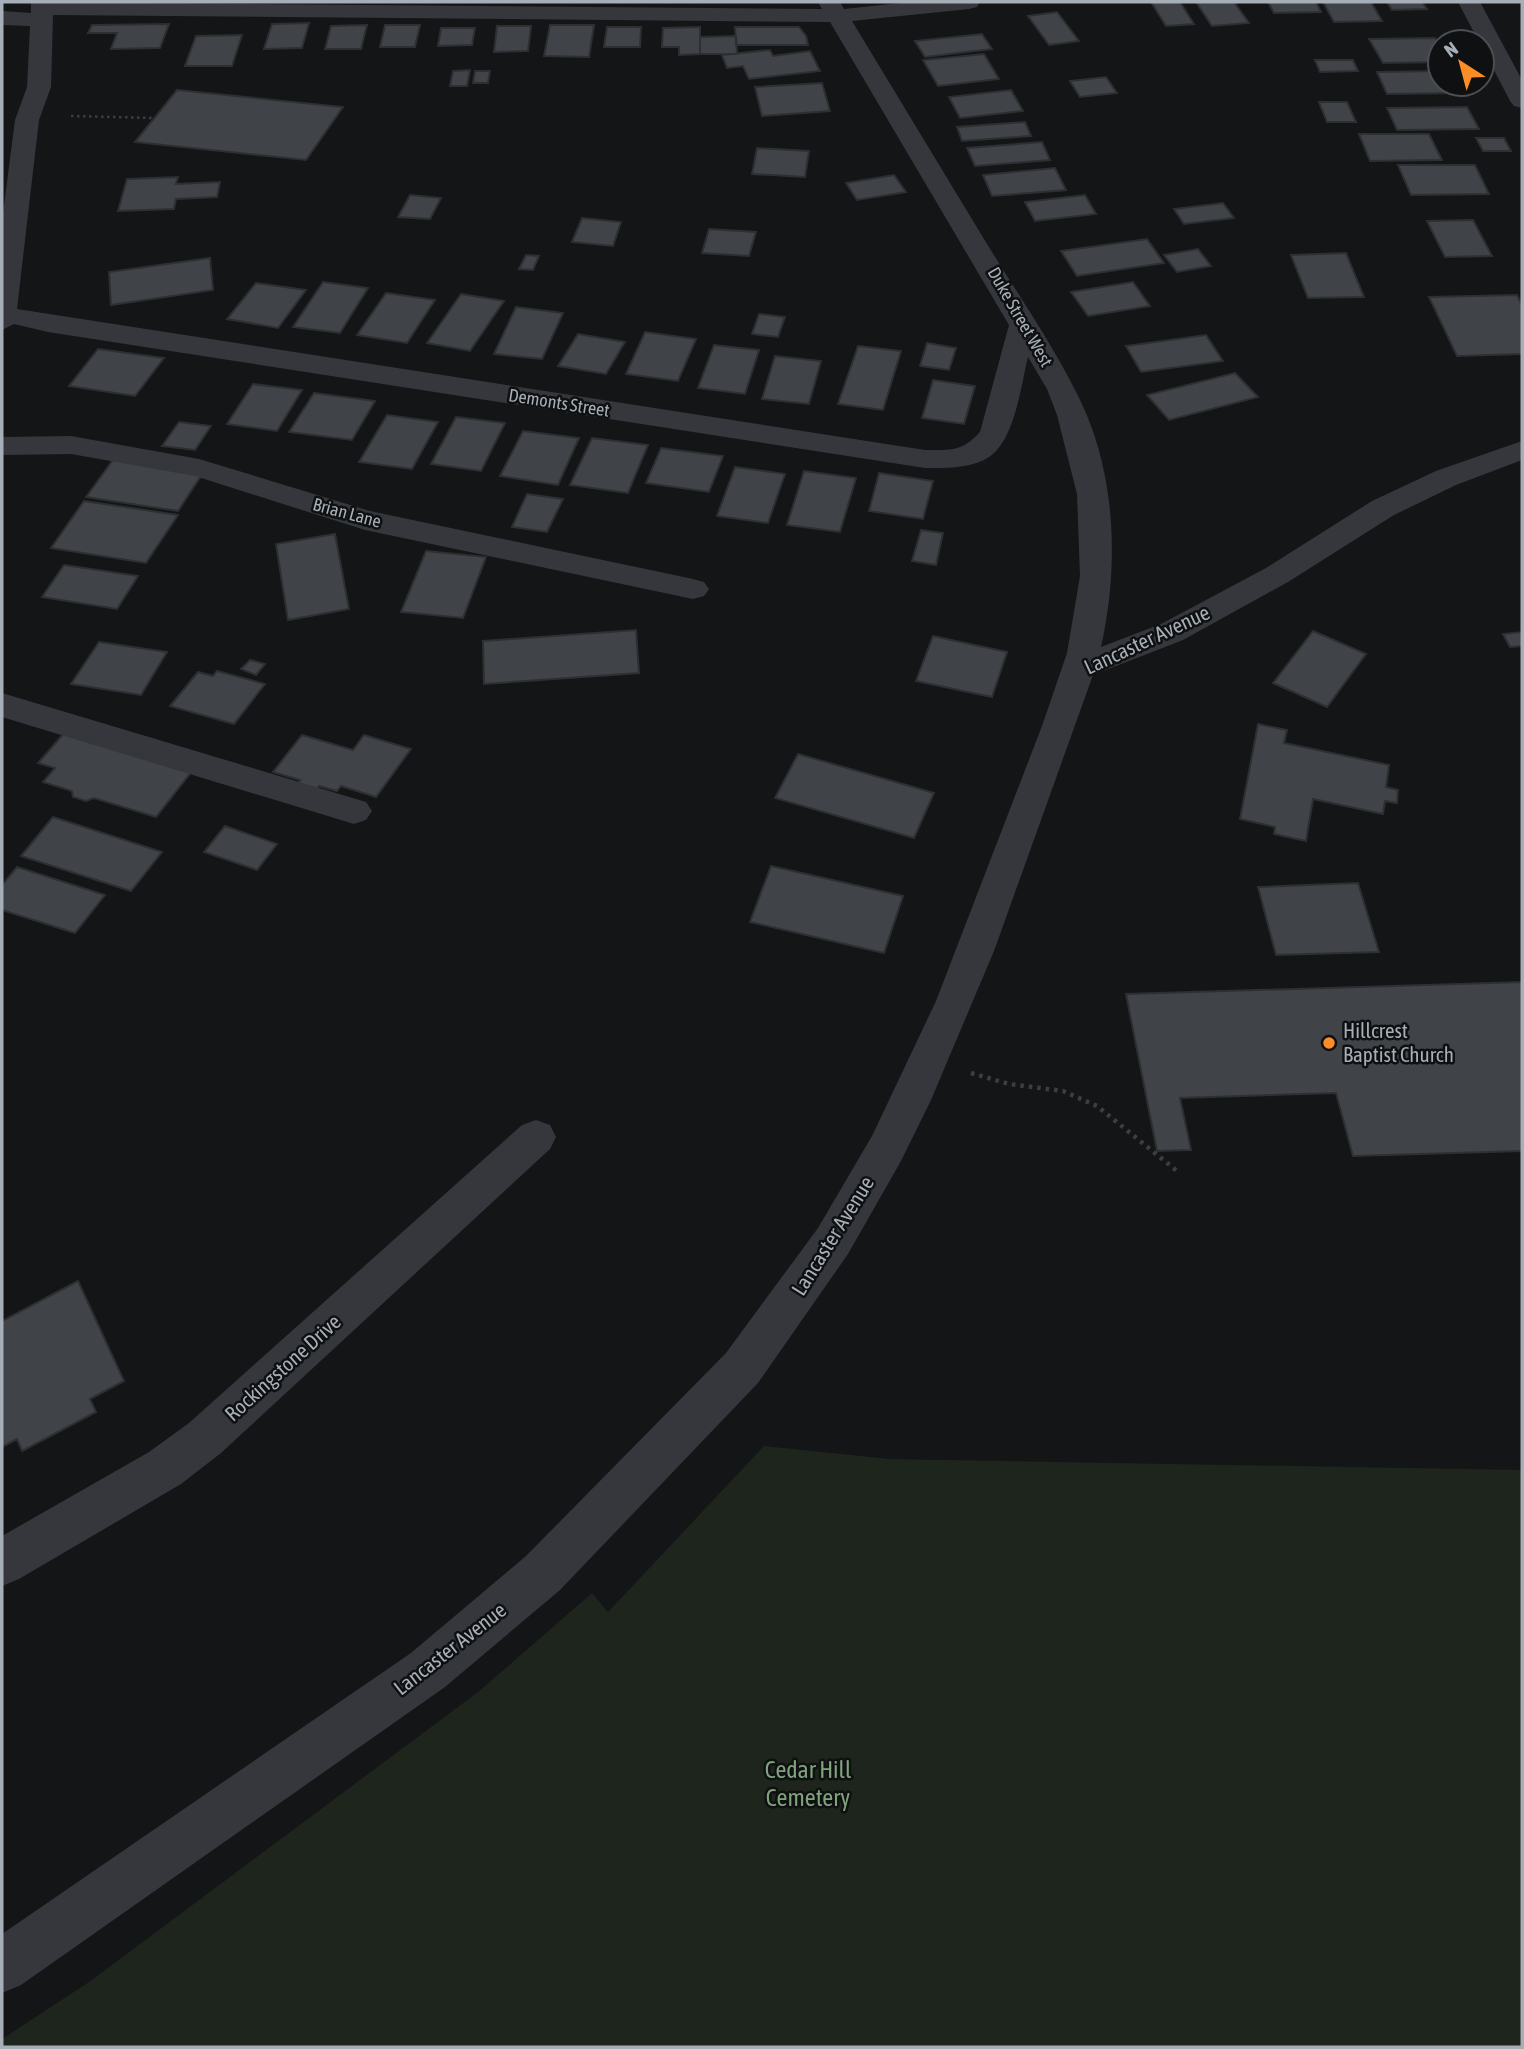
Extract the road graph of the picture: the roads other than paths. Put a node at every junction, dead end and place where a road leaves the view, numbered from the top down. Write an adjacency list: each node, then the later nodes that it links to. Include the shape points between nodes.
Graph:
1 (969, 2): 3 (street)
2 (1469, 2): 6 (street)
3 (834, 9): 4 (street); 9 (street, Duke Street West)
4 (41, 10): 5 (street); 7 (street, via 39,87 27,120)
5 (2, 18)
6 (1522, 101)
7 (5, 267): 8 (street)
8 (2, 318): 9 (street, Demonts Street, via 925,459 979,451 994,434)
9 (1023, 322): 13 (street, Duke Street West, via 1078,426 1092,488 1096,526 1093,604)
10 (2, 446): 12 (street, Brian Lane, via 71,445 199,468 365,520)
11 (1522, 450): 13 (street, Lancaster Avenue, via 1383,508 1277,575 1172,632)
12 (693, 589)
13 (1079, 668): 18 (street, Lancaster Avenue, via 1006,871 929,1061 862,1195 811,1277 741,1368 543,1573 428,1670)
14 (2, 705): 15 (street)
15 (354, 811)
16 (536, 1137): 17 (street, Rockingstone Drive, via 205,1438 165,1468)
17 (2, 1562)
18 (2, 1966)

